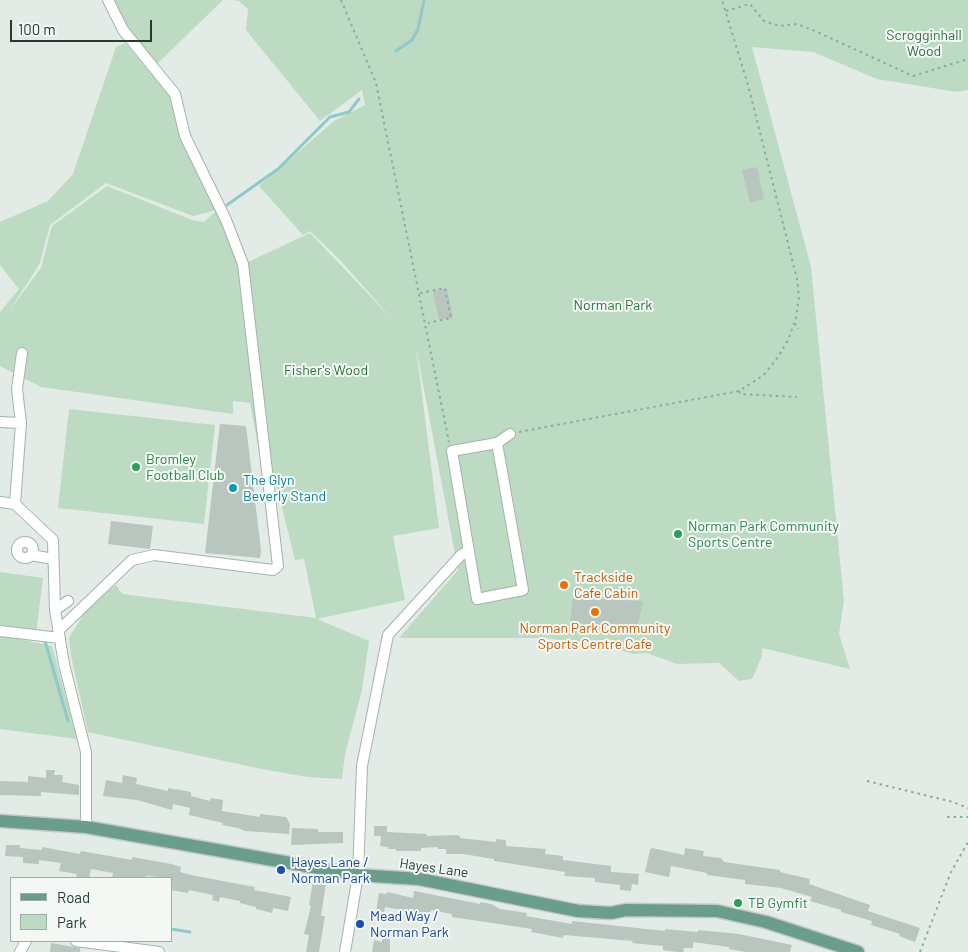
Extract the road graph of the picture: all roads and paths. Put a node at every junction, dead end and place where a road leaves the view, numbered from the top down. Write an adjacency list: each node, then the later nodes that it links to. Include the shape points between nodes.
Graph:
1 (108, 0): 26 (street, via 122,30 175,94 185,136 226,220 243,264 278,566 274,570 154,555 132,560)
2 (341, 0): 6 (path, via 376,83)
3 (722, 0): 4 (path)
4 (726, 11): 5 (path, via 750,4 764,20 780,26 797,24 913,76); 8 (path, via 797,279 799,297)
5 (968, 59)
6 (420, 293): 7 (path); 7 (path, via 445,288 451,318)
7 (427, 323): 17 (path)
8 (794, 324): 9 (path); 11 (path, via 772,366 757,381)
9 (798, 329)
10 (22, 353): 14 (street, via 17,389)
11 (739, 391): 12 (path, via 740,394); 15 (path)
12 (796, 397)
13 (0, 422): 14 (street)
14 (21, 423): 19 (street)
15 (510, 434): 16 (street)
16 (496, 443): 17 (street); 20 (street, via 523,590 478,599)
17 (452, 451): 20 (street)
18 (0, 502): 19 (street)
19 (15, 504): 22 (street, via 53,540)
20 (469, 551): 34 (street, via 461,555 388,635 362,766)
21 (31, 555): 22 (street)
22 (53, 560): 24 (street)
23 (68, 601): 24 (street)
24 (55, 610): 26 (street)
25 (0, 632): 26 (street)
26 (60, 634): 32 (street, via 64,664 86,752)
27 (866, 781): 28 (path)
28 (968, 808)
29 (947, 817): 30 (path)
30 (968, 817)
31 (0, 821): 32 (main road, Hayes Lane)
32 (86, 827): 34 (main road, Hayes Lane)
33 (968, 842): 39 (path, via 951,872)
34 (358, 875): 37 (street); 38 (main road, Hayes Lane, via 419,879 578,911 611,914 626,910 717,911 766,922)
35 (84, 942): 36 (street)
36 (159, 952)
37 (345, 952)
38 (858, 952)
39 (920, 952)

